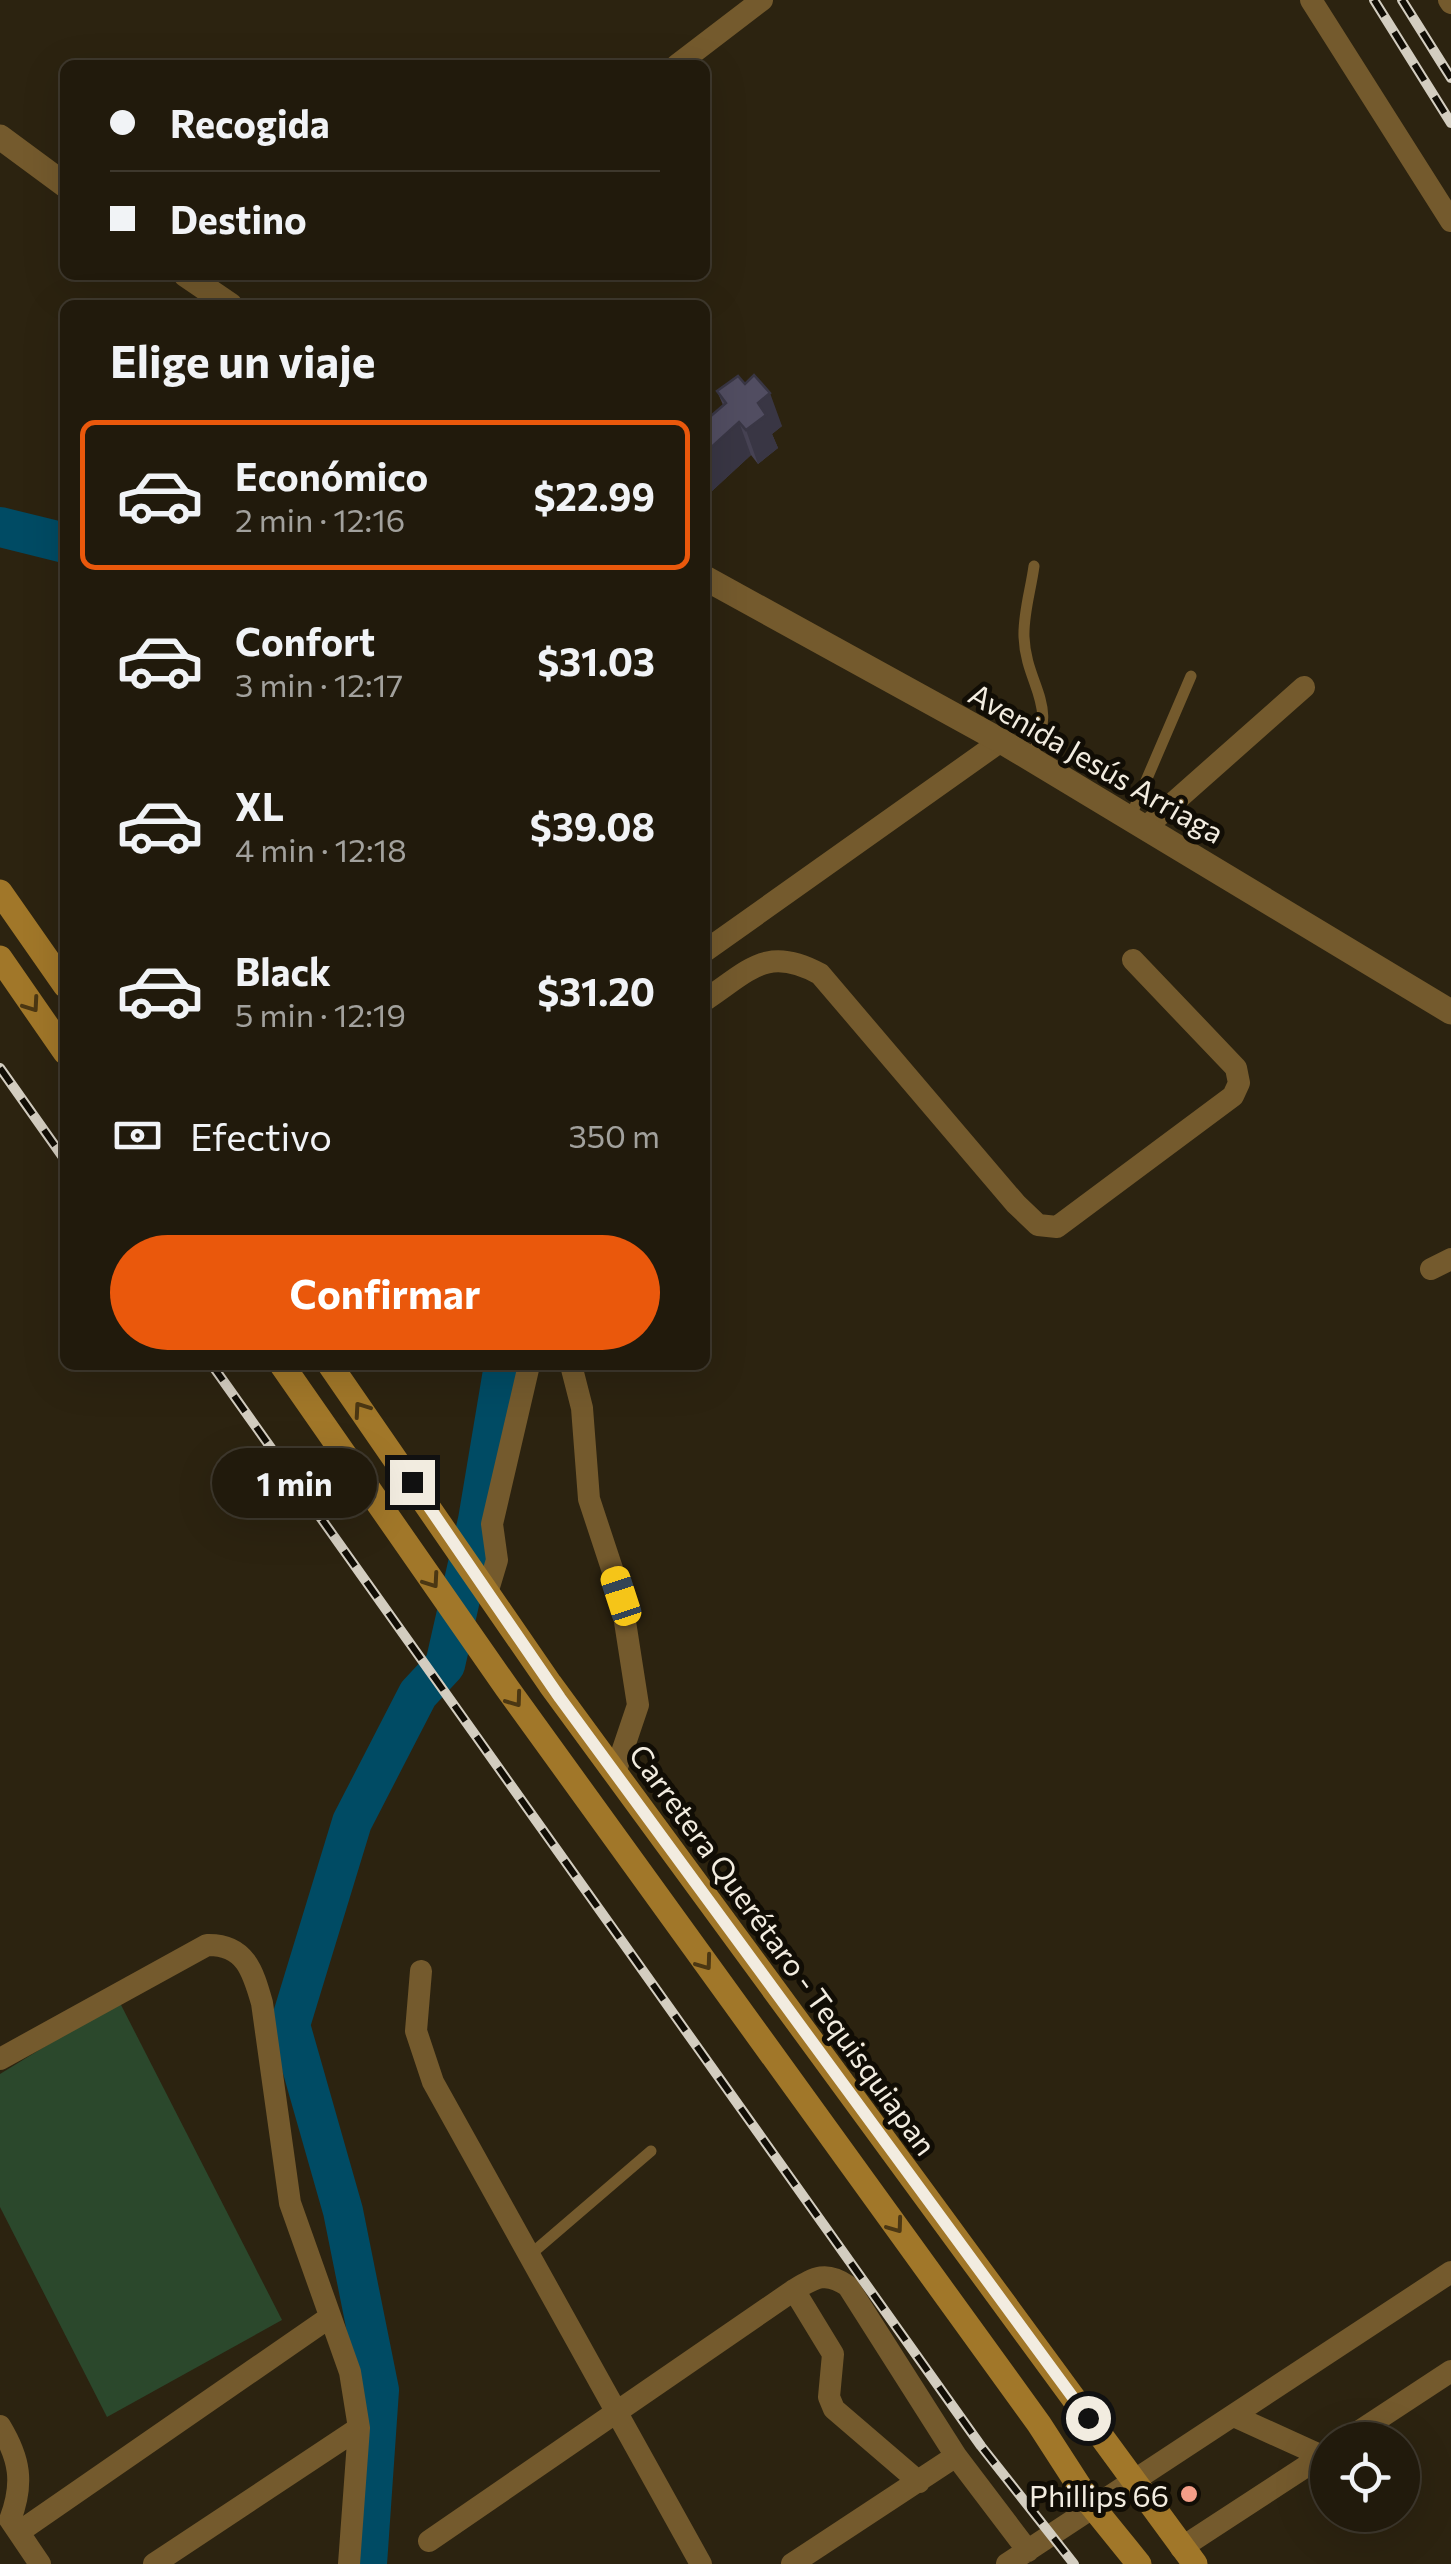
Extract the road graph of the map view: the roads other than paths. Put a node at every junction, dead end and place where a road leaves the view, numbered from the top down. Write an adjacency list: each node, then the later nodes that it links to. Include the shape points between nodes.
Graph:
1 (762, 0): 3 (street)
2 (1311, 0): 6 (street)
3 (683, 60)
4 (0, 138): 5 (street)
5 (60, 181)
6 (1451, 222)
7 (193, 280): 8 (street)
8 (223, 300)
9 (1034, 566): 14 (lane, via 1024,633 1046,717)
10 (710, 581): 13 (street, Avenida Jesús Arriaga)
11 (1191, 676): 15 (lane)
12 (1304, 687): 15 (street)
13 (1001, 740): 14 (street, Avenida Jesús Arriaga); 17 (street)
14 (1030, 758): 15 (street, Avenida Jesús Arriaga)
15 (1138, 822): 22 (street, Avenida Jesús Arriaga)
16 (0, 892): 20 (main road)
17 (710, 947)
18 (0, 958): 23 (main road, one-way to 23)
19 (1132, 960): 21 (street, via 1236,1068 1239,1083 1232,1096 1057,1227 1038,1225 1016,1204 820,974 794,960 768,959)
20 (60, 978)
21 (710, 997)
22 (1451, 1012)
23 (60, 1045)
24 (285, 1370): 48 (main road, one-way to 48)
25 (333, 1370): 28 (main road, Carretera Querétaro - Tequisquiapan, one-way to 25)
26 (527, 1370): 28 (street, via 492,1524 497,1560)
27 (572, 1370): 29 (street, via 589,1499 621,1596 638,1705)
28 (485, 1586): 29 (main road, Carretera Querétaro - Tequisquiapan)
29 (615, 1773): 47 (main road, Carretera Querétaro - Tequisquiapan)
30 (421, 1972): 33 (street, via 416,2031 433,2082)
31 (0, 2059): 36 (street, via 207,1945 226,1944 241,1954 262,2003 290,2202)
32 (651, 2151): 33 (lane)
33 (531, 2254): 38 (street)
34 (1451, 2272): 39 (street)
35 (794, 2290): 38 (street); 44 (street, via 817,2276 848,2286); 46 (street, via 833,2354 834,2409)
36 (330, 2318): 42 (street, via 350,2372); 49 (street)
37 (1451, 2371): 40 (street)
38 (616, 2414): 50 (street); 56 (street)
39 (1236, 2417): 43 (street); 47 (street)
40 (1373, 2422)
41 (0, 2426): 49 (street, via 20,2472)
42 (359, 2428): 54 (street); 55 (street)
43 (1310, 2448)
44 (956, 2456): 46 (street); 51 (street)
45 (1310, 2465): 52 (street)
46 (919, 2482): 57 (street)
47 (1132, 2482): 48 (street); 52 (main road, Carretera Querétaro - Tequisquiapan)
48 (1092, 2506): 51 (street); 59 (main road)
49 (10, 2520): 53 (street)
50 (429, 2541)
51 (1028, 2550): 58 (street)
52 (1188, 2556)
53 (40, 2564)
54 (154, 2564)
55 (349, 2564)
56 (702, 2564)
57 (792, 2564)
58 (1007, 2564)
59 (1139, 2564)

